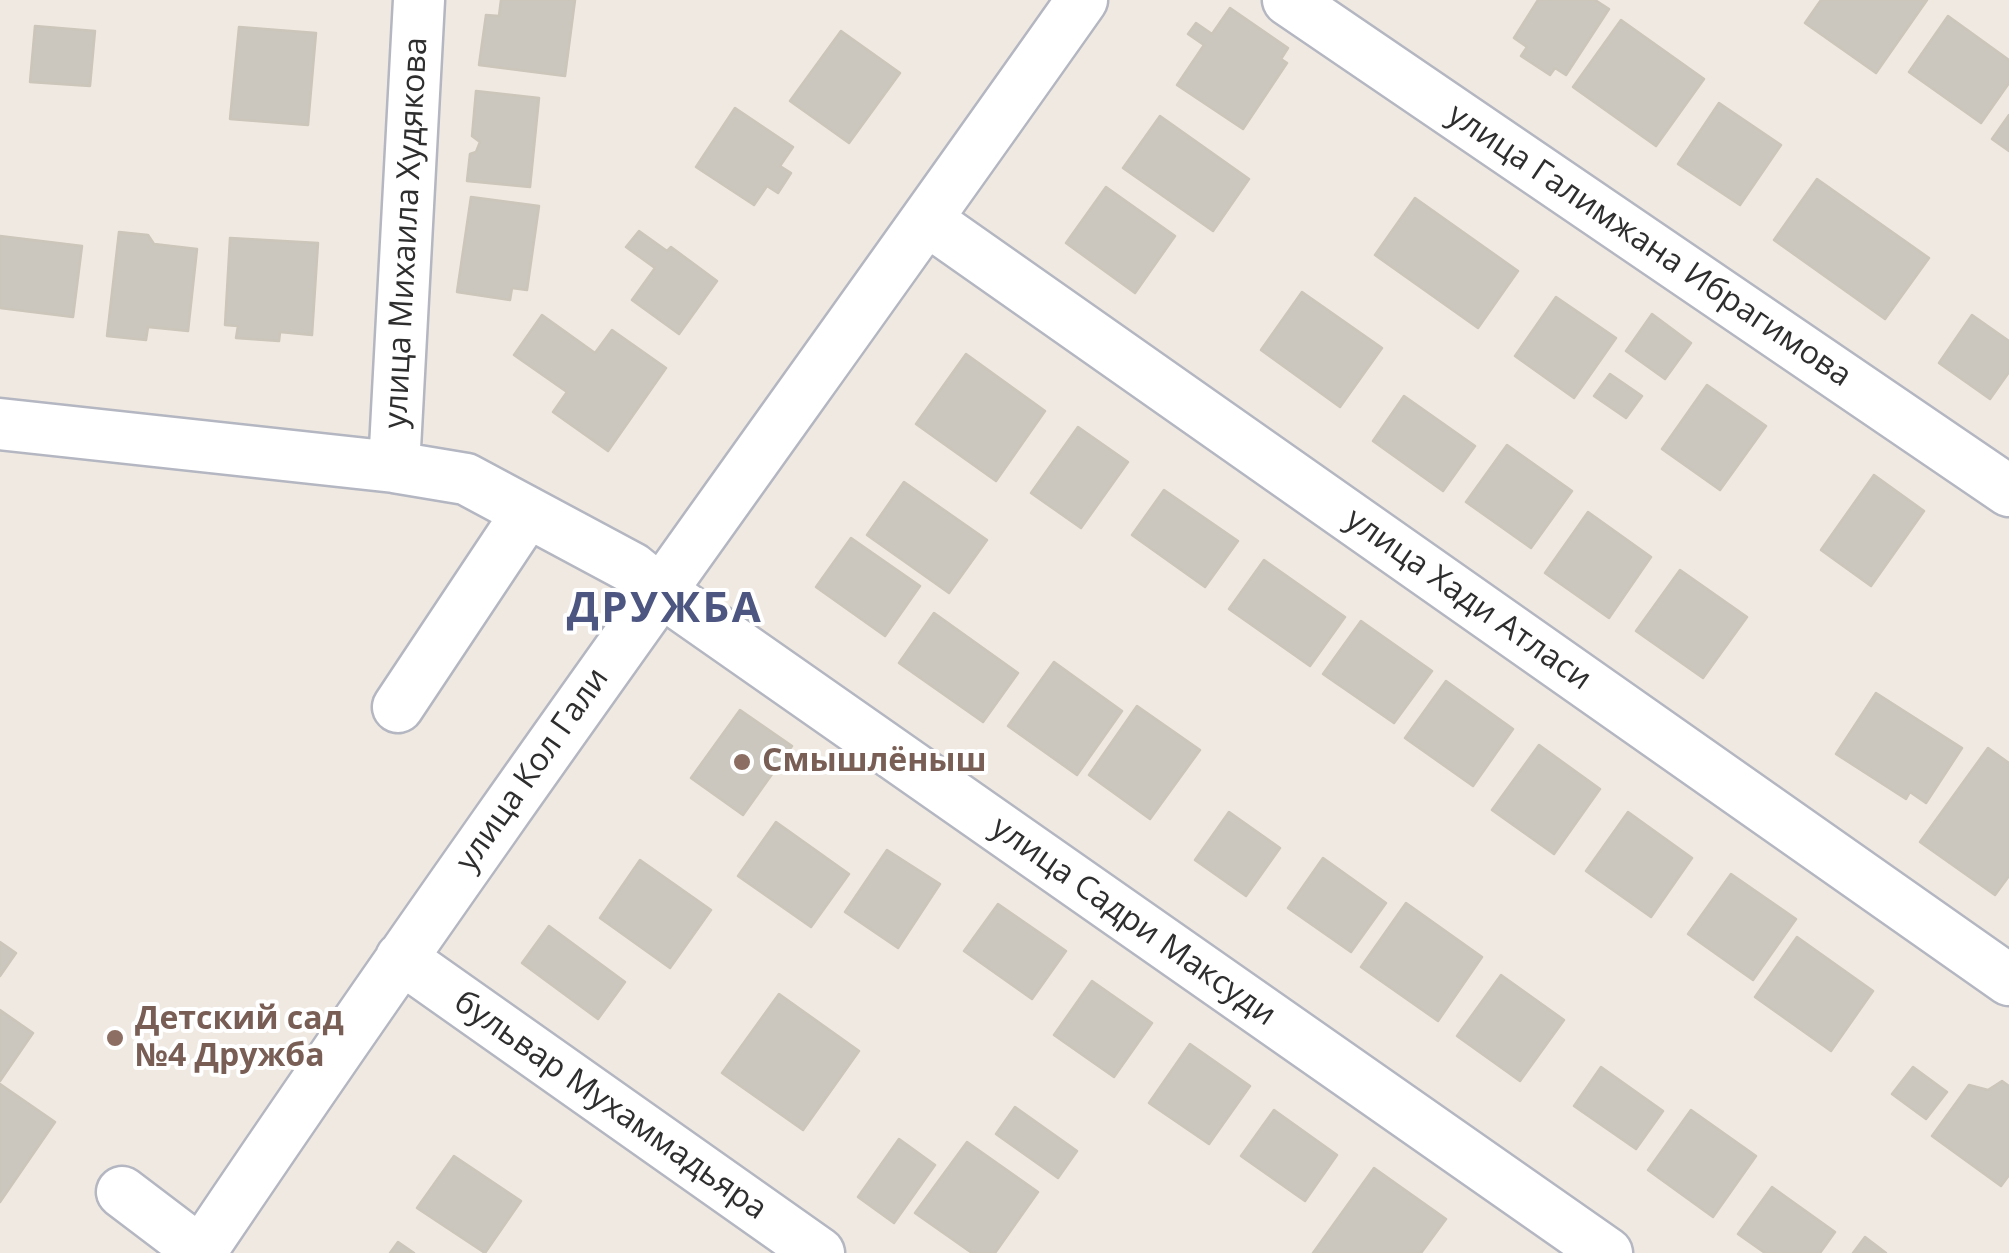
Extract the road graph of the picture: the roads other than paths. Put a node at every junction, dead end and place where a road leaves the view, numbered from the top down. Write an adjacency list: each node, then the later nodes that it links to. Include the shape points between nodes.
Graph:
1 (419, 0): 6 (street, улица Михаила Худякова)
2 (1082, 0): 4 (street, улица Кол Гали)
3 (1288, 0): 7 (street, улица Галимжана Ибрагимова)
4 (927, 220): 9 (street, улица Кол Гали); 12 (street, улица Хади Атласи)
5 (0, 424): 6 (street, улица Садри Максуди)
6 (394, 467): 8 (street, улица Садри Максуди, via 466,479)
7 (2009, 491)
8 (526, 513): 9 (street, улица Садри Максуди, via 632,568); 10 (street)
9 (659, 590): 11 (street, улица Кол Гали); 16 (street, улица Садри Максуди)
10 (398, 707)
11 (400, 958): 14 (street, улица Кол Гали); 15 (street, бульвар Мухаммадьяра)
12 (2009, 980)
13 (122, 1192): 14 (street)
14 (201, 1252)
15 (819, 1253)
16 (1607, 1253)

